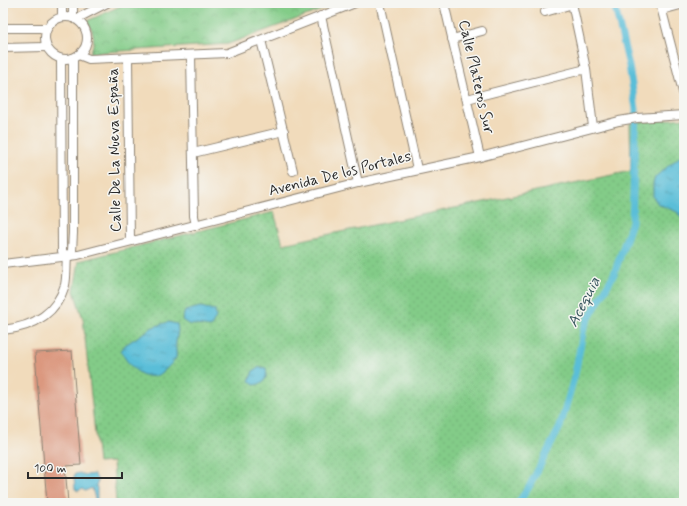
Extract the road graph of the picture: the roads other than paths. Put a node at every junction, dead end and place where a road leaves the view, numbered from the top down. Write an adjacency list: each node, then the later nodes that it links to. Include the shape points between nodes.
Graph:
1 (62, 3): 12 (street)
2 (73, 3): 13 (street)
3 (106, 3): 13 (street)
4 (355, 3): 11 (street)
5 (380, 3): 34 (street)
6 (444, 3): 17 (street, Calle Plateros Sur)
7 (572, 4): 10 (street); 26 (street)
8 (684, 4): 9 (street)
9 (661, 6): 25 (street)
10 (545, 12)
11 (321, 16): 18 (street); 36 (street)
12 (62, 17): 13 (street); 15 (street, via 51,22)
13 (75, 18): 22 (street, via 83,25 87,35 86,46)
14 (3, 28): 15 (street)
15 (47, 28): 19 (street, via 44,37)
16 (482, 31): 17 (street)
17 (452, 39): 28 (street, Calle Plateros Sur)
18 (261, 40): 21 (street, via 227,53); 31 (street)
19 (46, 47): 20 (street); 24 (street, via 52,55)
20 (3, 48)
21 (191, 55): 23 (street); 32 (street)
22 (76, 57): 23 (street); 24 (street); 39 (street, via 73,233 72,251)
23 (128, 58): 38 (street, Calle De La Nueva España)
24 (61, 59): 39 (street, via 62,252)
25 (681, 65): 27 (street)
26 (586, 69): 28 (street); 30 (street)
27 (684, 96)
28 (467, 99): 33 (street, Calle Plateros Sur)
29 (684, 115): 30 (street, Avenida De los Portales, via 630,119)
30 (593, 127): 33 (street, Avenida De los Portales)
31 (284, 131): 32 (street); 35 (street)
32 (193, 153): 37 (street)
33 (480, 157): 34 (street, Avenida De los Portales)
34 (417, 169): 36 (street, Avenida De los Portales)
35 (294, 171)
36 (358, 183): 37 (street, Avenida De los Portales)
37 (196, 225): 38 (street, Avenida De los Portales)
38 (130, 241): 39 (street, Avenida De los Portales)
39 (67, 257): 40 (street, Avenida De los Portales); 41 (street, via 65,284 59,299 50,311 36,322)
40 (3, 264)
41 (3, 330)

